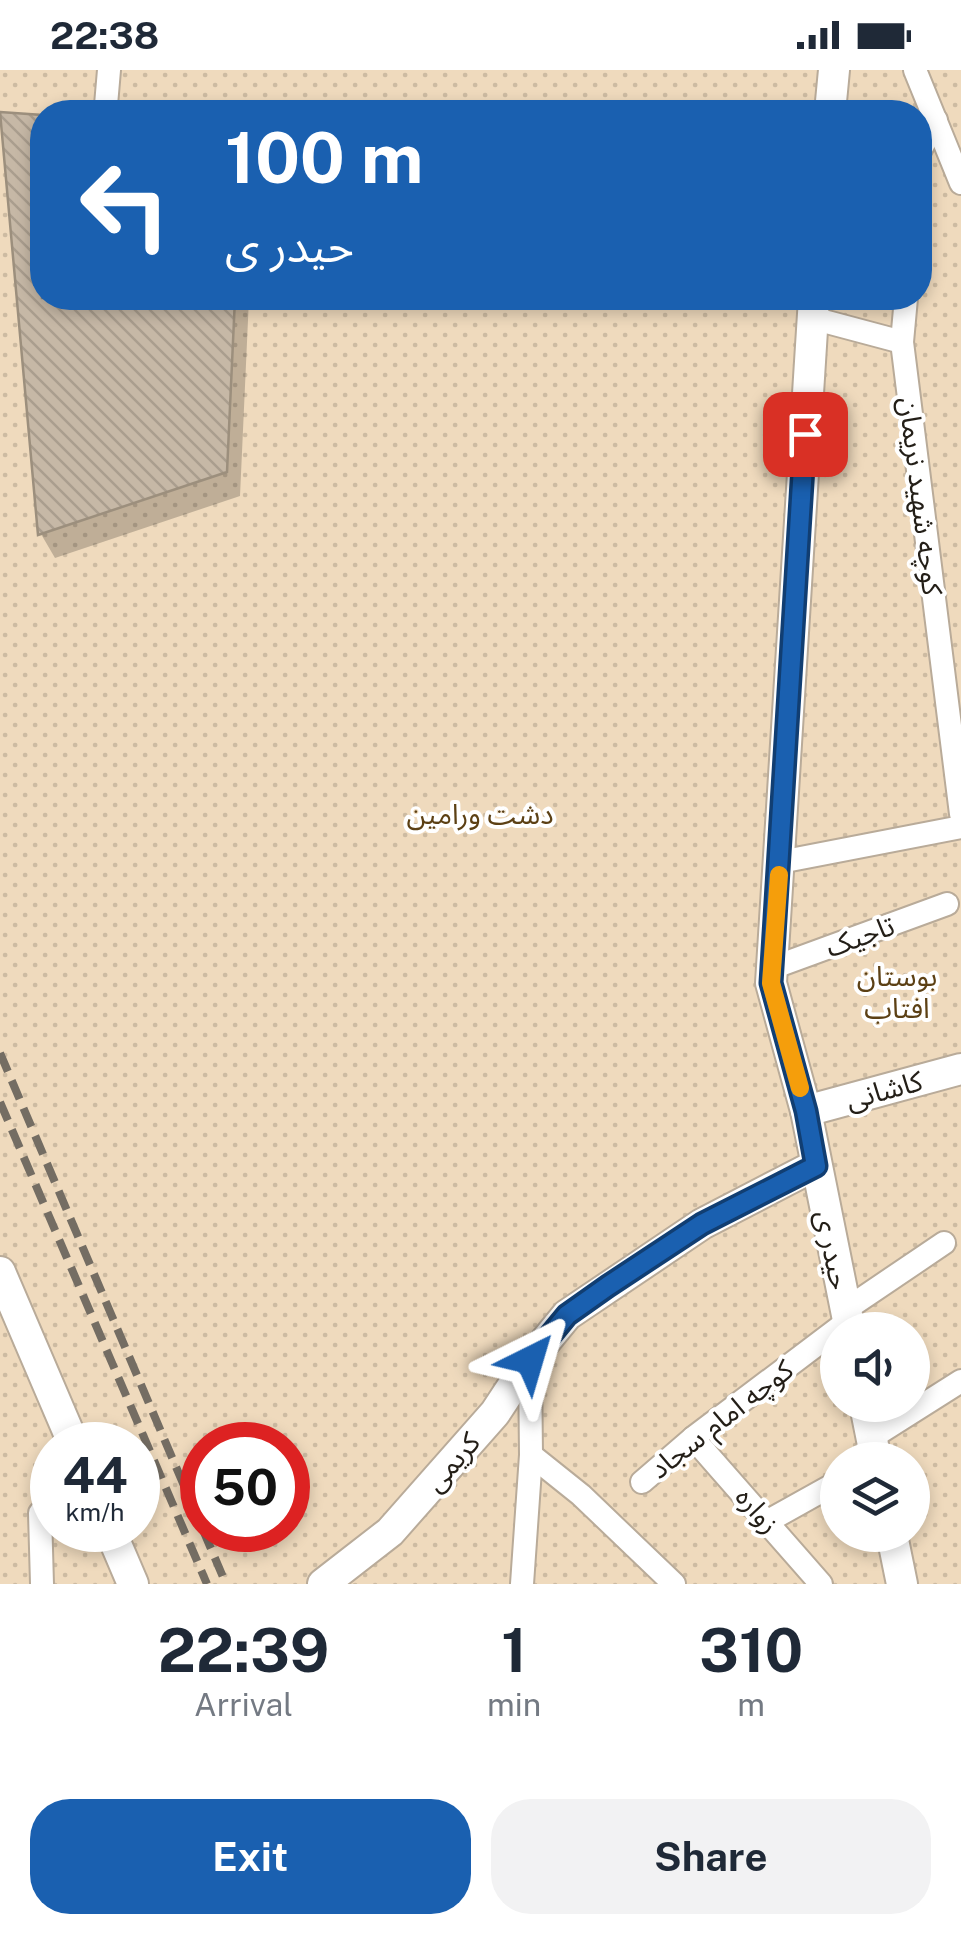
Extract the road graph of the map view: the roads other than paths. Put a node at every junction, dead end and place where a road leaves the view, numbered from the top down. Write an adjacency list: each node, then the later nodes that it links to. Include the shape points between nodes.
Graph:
1 (110, 70): 4 (street)
2 (834, 70): 5 (main road)
3 (915, 70): 6 (street)
4 (107, 100)
5 (831, 100)
6 (928, 100)
7 (932, 110): 8 (street)
8 (936, 120): 9 (street); 10 (street)
9 (932, 128)
10 (961, 184)
11 (813, 310): 17 (main road, حیدر ی)
12 (818, 310): 14 (street)
13 (905, 310): 14 (street, کوچه شهید نریمان)
14 (902, 342): 15 (street, کوچه شهید نریمان)
15 (961, 814)
16 (961, 827): 17 (street)
17 (780, 862): 19 (main road, حیدر ی)
18 (947, 904): 19 (street, تاجیک)
19 (772, 968): 21 (main road, حیدر ی)
20 (961, 1069): 21 (main road, کاشانی)
21 (806, 1111): 22 (main road, حیدر ی)
22 (816, 1166): 25 (main road, حیدر ی); 28 (main road, کریمی, via 702,1224 608,1286 567,1315)
23 (944, 1242): 26 (street, کوچه امام سجاد)
24 (0, 1272): 30 (main road)
25 (845, 1312)
26 (857, 1312)
27 (820, 1341): 31 (street, کوچه امام سجاد)
28 (530, 1360): 33 (street); 42 (main road, کریمی, via 494,1413 390,1532)
29 (961, 1381): 32 (street)
30 (64, 1422)
31 (693, 1438): 34 (street, کوچه امام سجاد); 36 (street, زواره)
32 (883, 1442)
33 (531, 1455): 43 (street); 44 (street)
34 (642, 1482)
35 (820, 1492): 36 (street)
36 (768, 1521): 45 (street, زواره)
37 (41, 1552): 40 (street)
38 (119, 1552): 41 (main road)
39 (895, 1552): 46 (main road)
40 (42, 1584)
41 (133, 1584)
42 (323, 1584)
43 (522, 1584)
44 (674, 1584)
45 (821, 1584)
46 (902, 1584)

